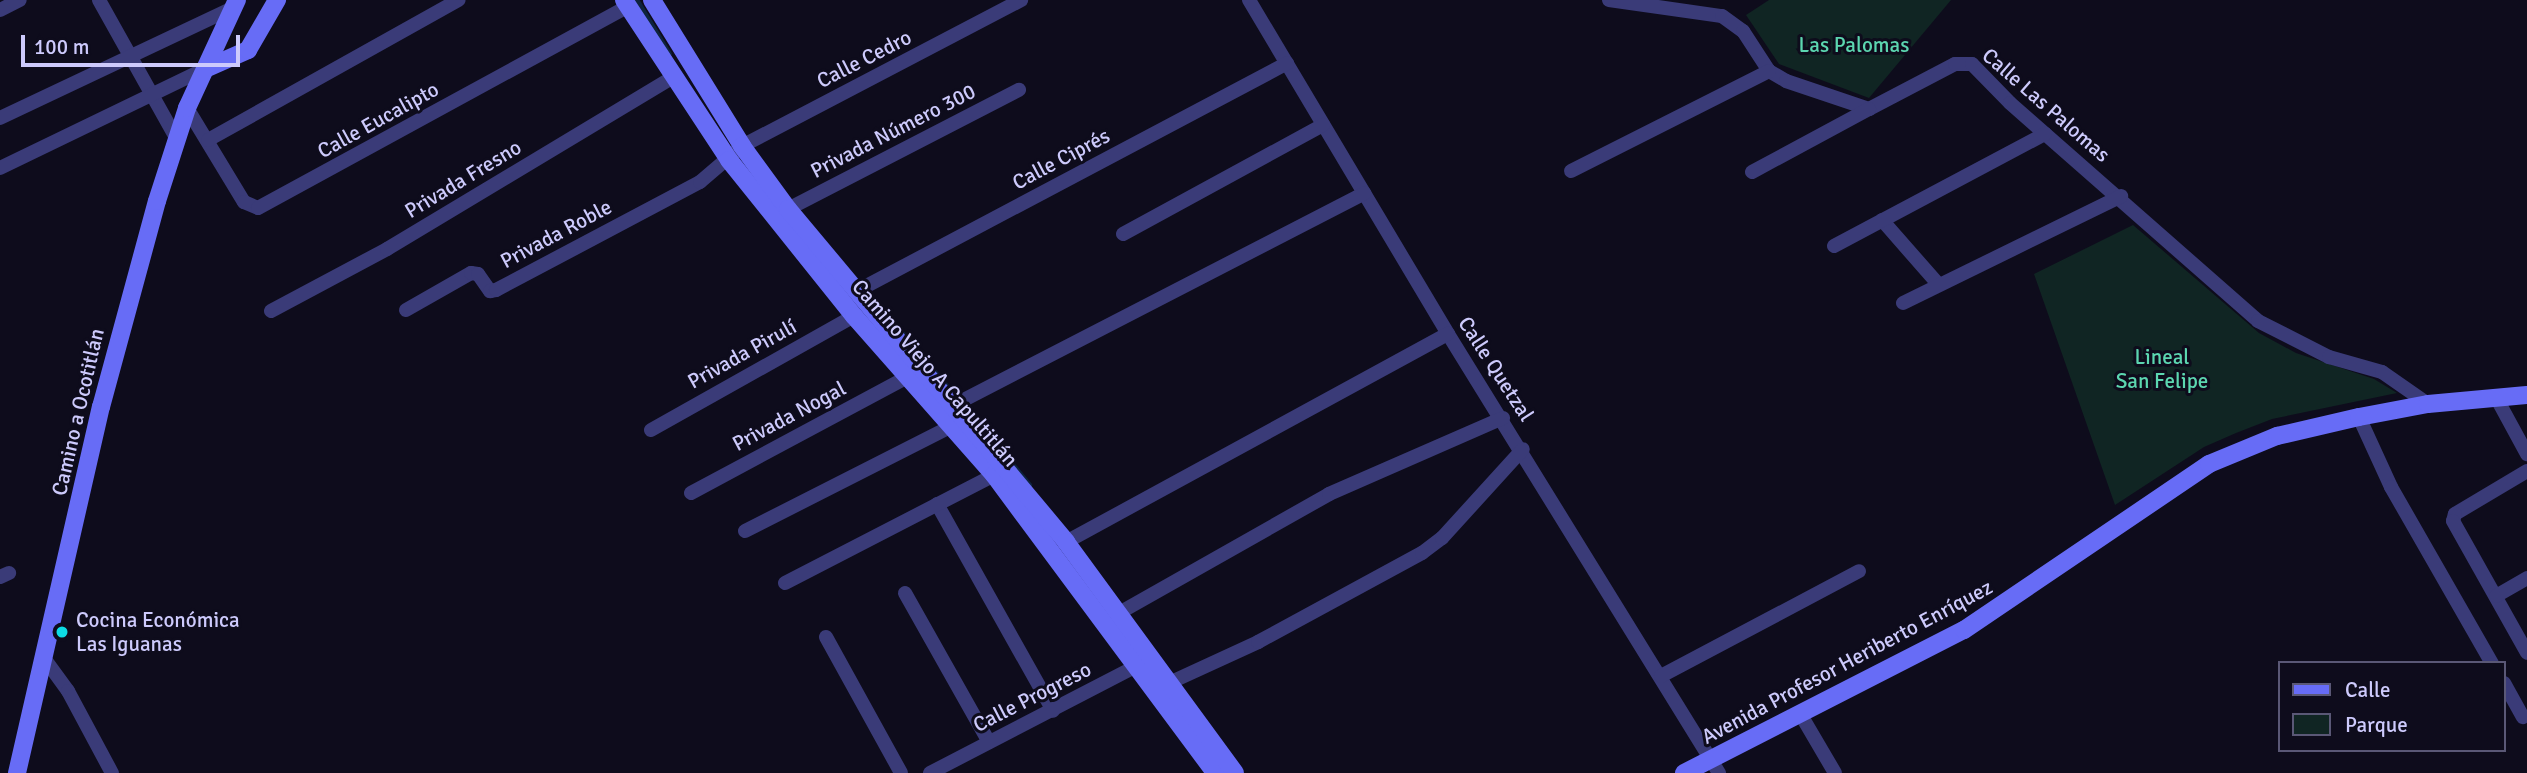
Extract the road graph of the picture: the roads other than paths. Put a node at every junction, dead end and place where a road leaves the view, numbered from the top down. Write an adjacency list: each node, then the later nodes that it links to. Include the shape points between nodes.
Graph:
1 (20, 0): 11 (street)
2 (99, 0): 12 (street)
3 (277, 0): 14 (main road, via 248,50)
4 (458, 0): 25 (street)
5 (652, 0): 26 (main road, Camino Viejo A Capultitlán)
6 (1021, 0): 26 (street, Calle Cedro)
7 (1249, 0): 13 (street, Calle Quetzal)
8 (1609, 0): 15 (street, via 1722,16 1742,31)
9 (626, 3): 16 (main road, Camino Viejo A Capultitlán); 25 (street, Calle Eucalipto, via 258,208 244,202)
10 (235, 4): 12 (street); 14 (main road, Camino a Ocotitlán)
11 (0, 10)
12 (130, 55): 18 (street); 21 (street)
13 (1287, 63): 22 (street, Calle Quetzal); 38 (street, Calle Ciprés)
14 (205, 69): 18 (street); 19 (main road, Camino a Ocotitlán)
15 (1769, 71): 20 (street, via 1802,90); 29 (street)
16 (673, 77): 27 (main road, Camino Viejo A Capultitlán); 41 (street, Privada Fresno, via 387,249)
17 (1018, 90): 33 (street, Privada Número 300)
18 (153, 95): 24 (street); 28 (street)
19 (187, 108): 24 (main road, Camino a Ocotitlán); 25 (street, Calle Eucalipto)
20 (1869, 109): 23 (street, Calle Las Palomas, via 1965,61); 30 (street)
21 (0, 118)
22 (1323, 125): 31 (street, Calle Quetzal); 35 (street)
23 (2045, 134): 32 (street, Calle Las Palomas); 34 (street)
24 (176, 138): 69 (main road, Camino a Ocotitlán, via 100,407)
25 (208, 140)
26 (742, 146): 27 (street, Calle Cedro); 33 (main road, Camino Viejo A Capultitlán)
27 (729, 160): 40 (street, Privada Roble, via 700,181 496,290 490,291 471,273); 42 (main road, Camino Viejo A Capultitlán)
28 (0, 168)
29 (1571, 171)
30 (1752, 172)
31 (1364, 193): 43 (street, Calle Quetzal); 48 (street)
32 (2121, 196): 37 (street); 47 (street, Calle Las Palomas, via 2258,321 2329,357 2382,372)
33 (788, 209): 38 (main road, Camino Viejo A Capultitlán)
34 (1882, 220): 36 (street); 37 (street)
35 (1123, 234)
36 (1834, 246)
37 (1938, 284): 39 (street)
38 (855, 292): 48 (main road, Camino Viejo A Capultitlán)
39 (1903, 303)
40 (406, 310)
41 (271, 311)
42 (854, 316): 44 (main road, Camino Viejo A Capultitlán); 52 (street, Privada Pirulí)
43 (1448, 334): 50 (street, Calle Quetzal); 60 (street)
44 (907, 376): 51 (main road, Camino Viejo A Capultitlán); 57 (street, Privada Nogal)
45 (2497, 398): 46 (main road, Avenida Profesor Heriberto Enríquez); 47 (main road, Avenida Profesor Heriberto Enríquez); 54 (street)
46 (2525, 400)
47 (2428, 404): 49 (main road, Avenida Profesor Heriberto Enríquez)
48 (953, 406): 60 (main road, Camino Viejo A Capultitlán)
49 (2359, 417): 70 (street, via 2391,487); 76 (main road, Avenida Profesor Heriberto Enríquez, via 2277,436 2209,464 2001,607)
50 (1503, 418): 53 (street, Calle Quetzal); 66 (street, via 1329,494)
51 (951, 426): 56 (main road, Camino Viejo A Capultitlán); 59 (street)
52 (651, 430)
53 (1523, 449): 72 (street, Calle Quetzal); 73 (street, via 1422,553 1258,642)
54 (2527, 454)
55 (2527, 471): 65 (street, via 2453,518)
56 (994, 475): 58 (street); 71 (main road, Camino Viejo A Capultitlán)
57 (691, 493)
58 (937, 504): 63 (street); 75 (street)
59 (745, 531)
60 (1066, 542): 66 (main road, Camino Viejo A Capultitlán)
61 (1859, 571): 72 (street)
62 (2527, 578): 65 (street)
63 (785, 583)
64 (905, 593): 78 (street)
65 (2496, 596): 68 (street)
66 (1119, 613): 71 (main road, Camino Viejo A Capultitlán)
67 (825, 637): 82 (street)
68 (2527, 653)
69 (44, 658): 80 (main road, Camino a Ocotitlán); 81 (street, via 68,691)
70 (2491, 661)
71 (1144, 663): 73 (main road, Camino Viejo A Capultitlán); 75 (street, Calle Progreso); 84 (main road, Camino Viejo A Capultitlán)
72 (1661, 676): 79 (street, Calle Quetzal)
73 (1169, 683): 85 (main road, Camino Viejo A Capultitlán)
74 (2506, 686): 77 (street)
75 (1053, 711): 78 (street, Calle Progreso)
76 (1801, 715): 79 (main road, Avenida Profesor Heriberto Enríquez); 87 (street)
77 (2524, 717)
78 (989, 742): 83 (street, Calle Progreso)
79 (1716, 766): 86 (main road, Avenida Profesor Heriberto Enríquez)
80 (17, 773)
81 (112, 773)
82 (901, 773)
83 (930, 773)
84 (1215, 773)
85 (1235, 773)
86 (1684, 773)
87 (1835, 773)

